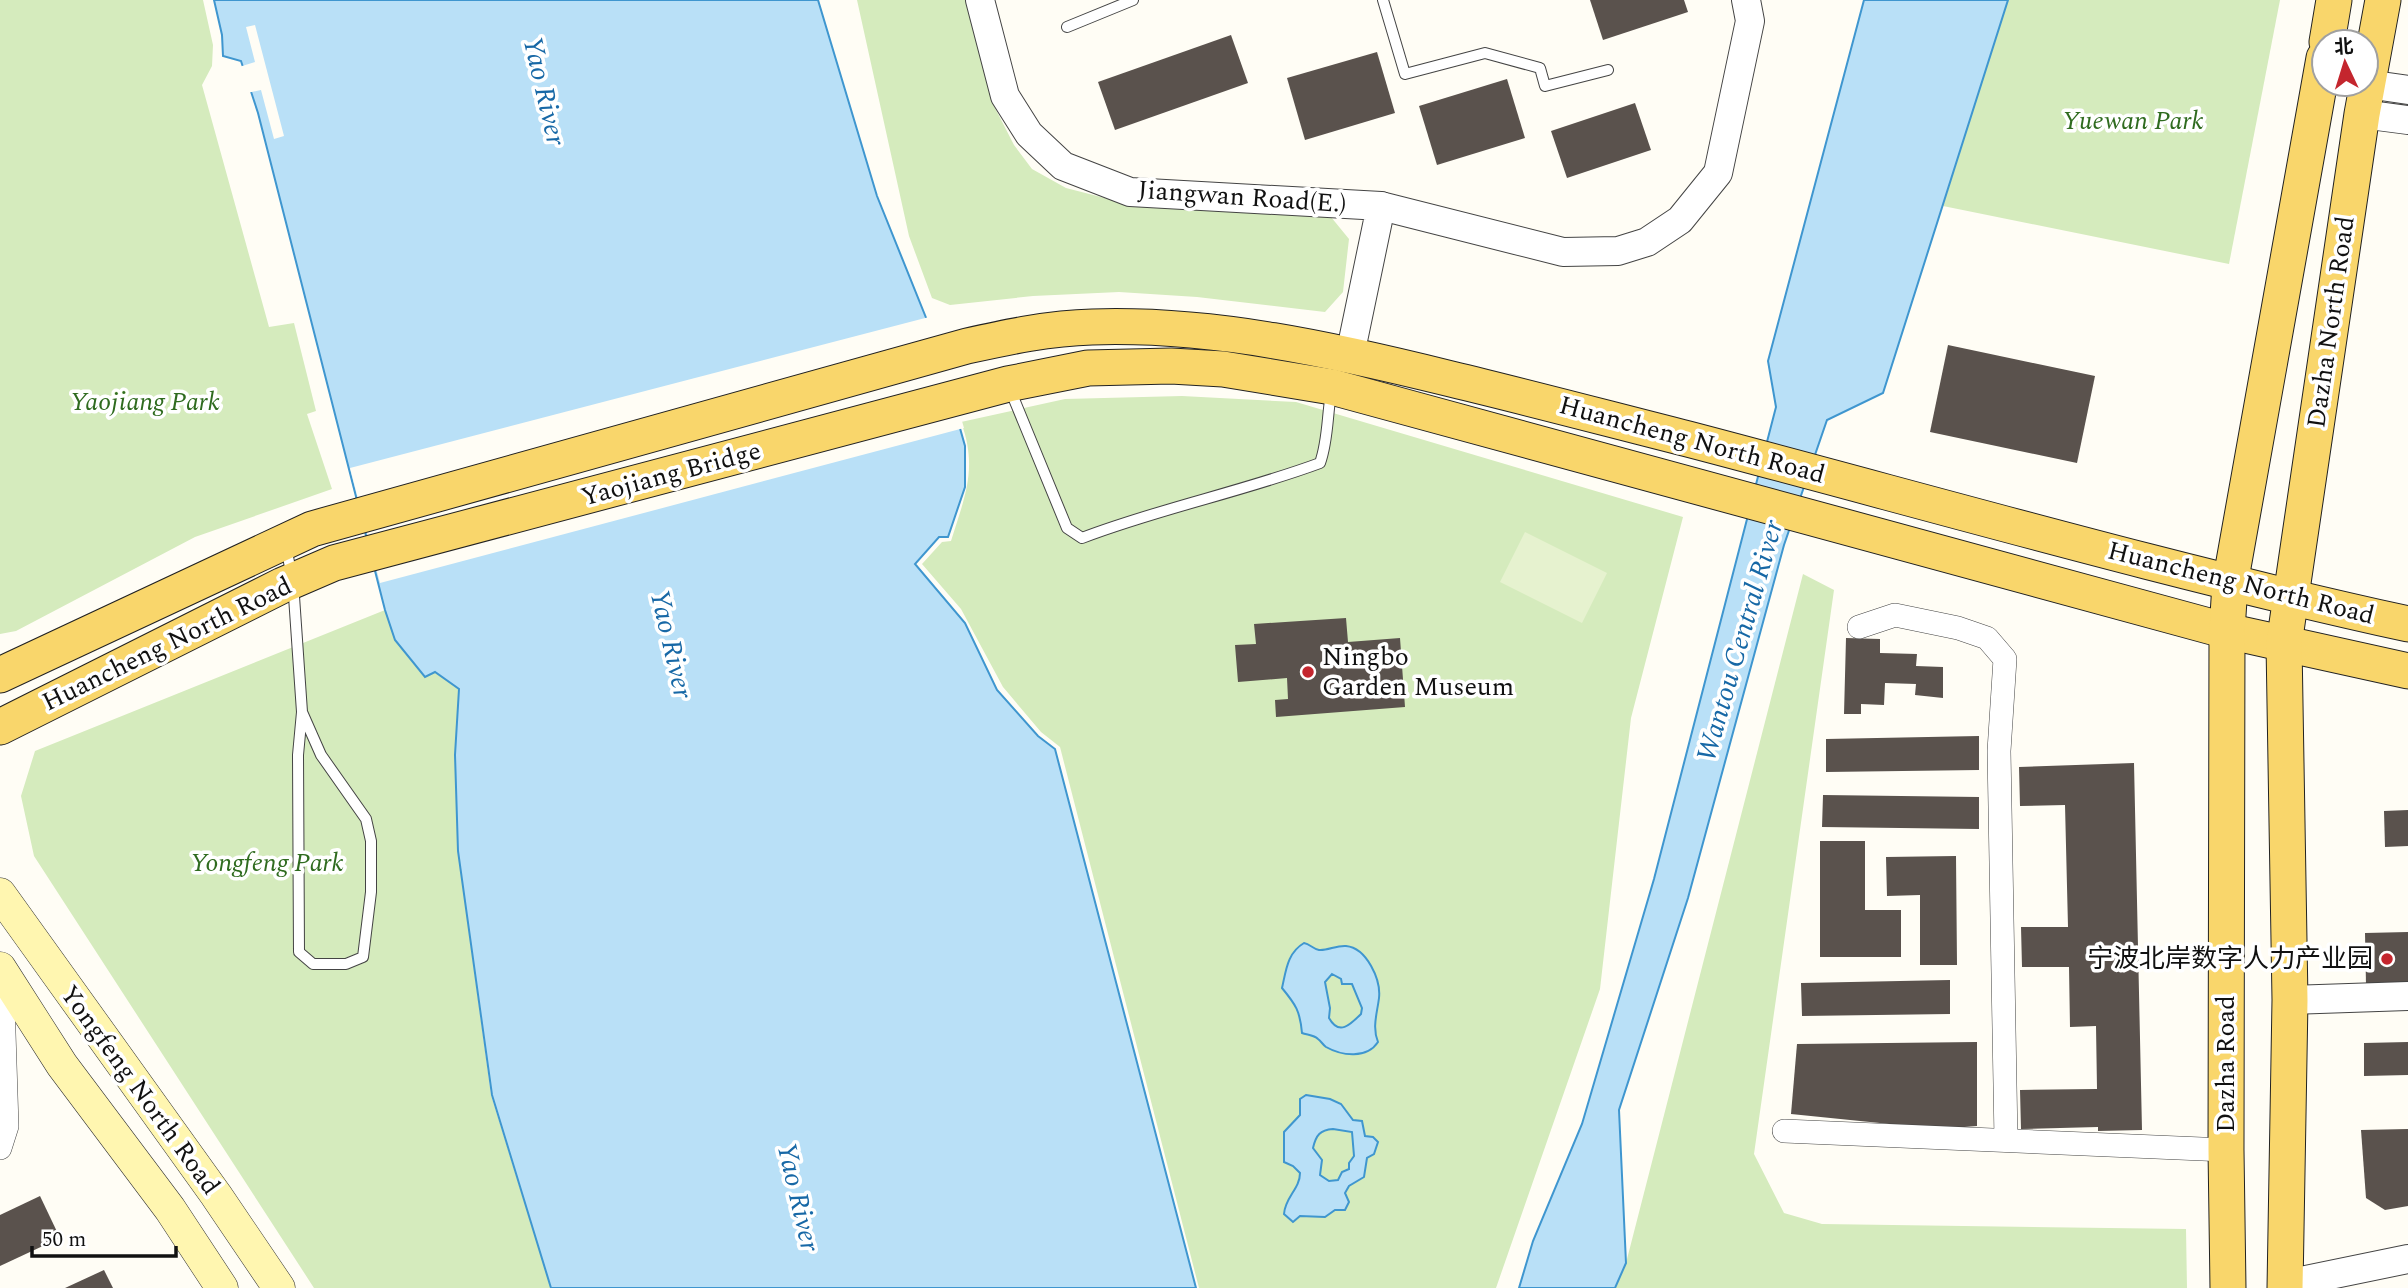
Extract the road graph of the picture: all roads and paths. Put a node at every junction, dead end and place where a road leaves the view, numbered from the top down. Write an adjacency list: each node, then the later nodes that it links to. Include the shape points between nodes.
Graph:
1 (980, 0): 14 (street, Jiangwan Road(E.), via 1005,96 1029,134 1063,166 1130,192)
2 (1133, 0): 7 (lane)
3 (1383, 0): 9 (lane, via 1405,74 1485,53 1540,68 1545,86)
4 (1746, 0): 14 (street, via 1750,21 1718,173 1680,220 1647,242 1618,251 1563,252)
5 (2334, 0): 8 (main road)
6 (2383, 0): 12 (main road, Dazha North Road)
7 (1067, 27)
8 (2329, 28)
9 (1608, 70)
10 (2408, 90): 12 (street)
11 (2317, 98): 22 (main road, Dazha North Road)
12 (2364, 99): 13 (street); 23 (main road, Dazha North Road)
13 (2408, 120)
14 (1381, 206): 16 (street, Jiangwan Road(E.))
15 (967, 346): 16 (main road, Huancheng North Road, via 1027,333 1130,327 1200,331); 19 (main road, Yaojiang Bridge)
16 (1350, 355): 22 (main road, Huancheng North Road, via 1589,413)
17 (1008, 384): 18 (main road, Huancheng North Road, via 1088,368 1171,366 1223,369); 18 (lane, via 1067,528 1082,538 1320,463); 20 (main road, Yaojiang Bridge)
18 (1332, 387): 26 (main road, Huancheng North Road)
19 (286, 540): 21 (lane); 28 (main road, via 218,556); 30 (main road, Huancheng North Road)
20 (334, 563): 21 (main road, Huancheng North Road)
21 (293, 582): 31 (lane); 32 (main road, Huancheng North Road)
22 (2230, 584): 23 (main road, Huancheng North Road); 26 (main road, Dazha North Road)
23 (2291, 598): 24 (main road, Huancheng North Road); 27 (main road, Dazha North Road)
24 (2408, 624)
25 (1859, 628): 38 (street, via 1895,615 1958,628 1987,638 2005,659 1999,751)
26 (2227, 631): 27 (main road, Huancheng North Road); 40 (main road, Dazha Road)
27 (2284, 644): 29 (main road, Huancheng North Road); 36 (main road)
28 (0, 652)
29 (2408, 671)
30 (0, 675)
31 (302, 712): 31 (lane, via 299,952 313,964 346,964 363,957 372,841 366,819 321,755)
32 (0, 727)
33 (0, 894): 44 (main road, Yongfeng North Road)
34 (1, 970): 39 (street, via 7,1126); 43 (main road, Yongfeng North Road, via 62,1065 170,1209)
35 (2408, 996): 36 (street)
36 (2290, 1000): 42 (main road)
37 (1783, 1131): 38 (street)
38 (2006, 1140): 40 (street)
39 (0, 1148)
40 (2226, 1150): 45 (main road, Dazha Road)
41 (2408, 1259): 42 (street)
42 (2286, 1286)
43 (222, 1288)
44 (279, 1288)
45 (2228, 1288)

